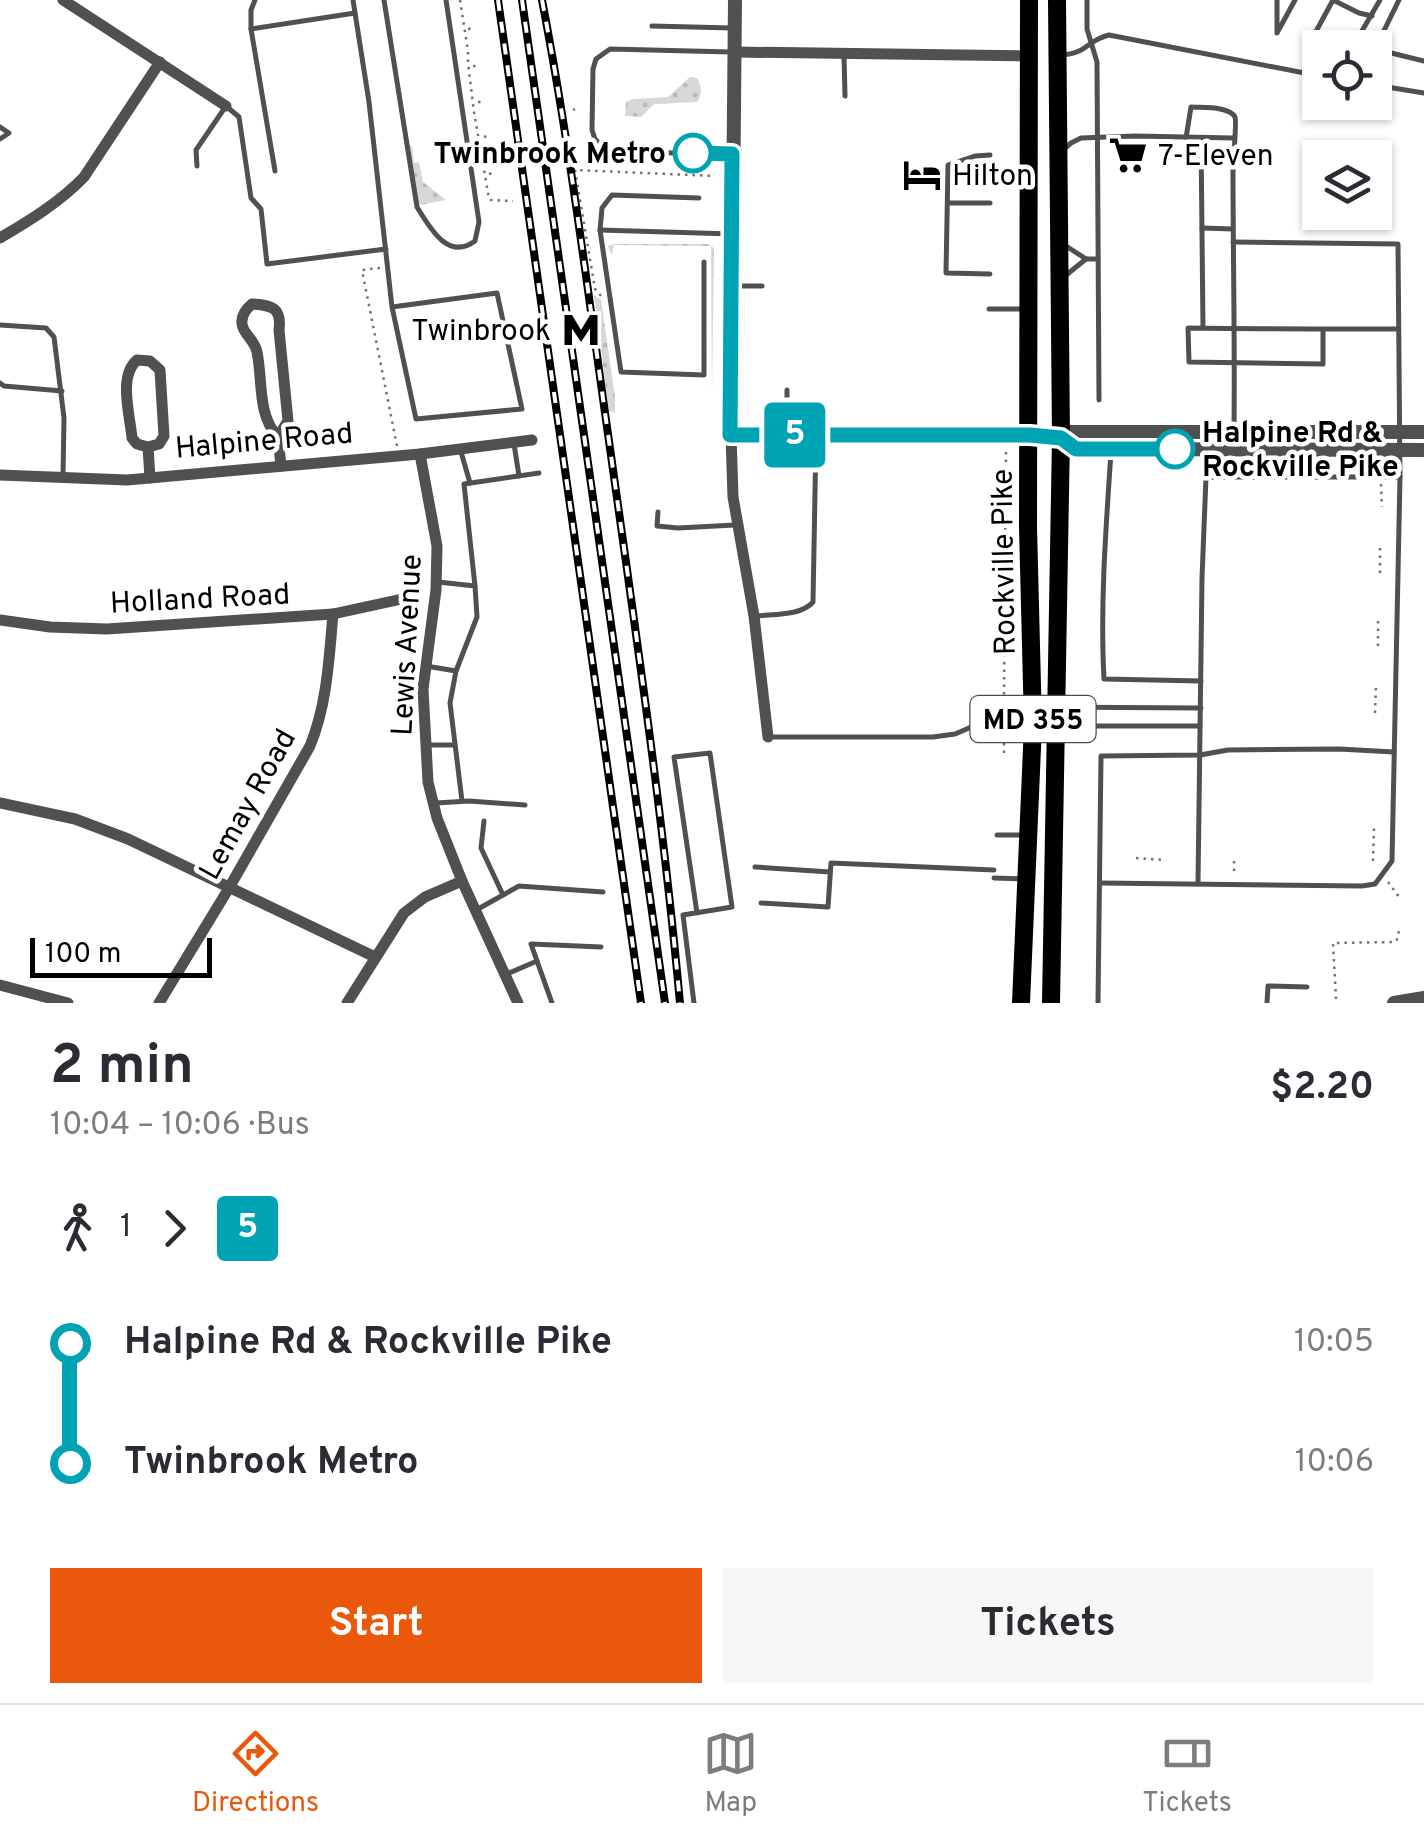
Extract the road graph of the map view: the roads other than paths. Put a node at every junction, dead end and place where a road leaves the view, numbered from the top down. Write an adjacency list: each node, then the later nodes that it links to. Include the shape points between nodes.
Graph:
1 (63, 0): 26 (street)
2 (255, 0): 18 (lane)
3 (353, 0): 14 (lane)
4 (384, 0): 5 (lane, via 417,208 432,231 458,248 475,240 479,222)
5 (446, 0)
6 (735, 0): 17 (street)
7 (1058, 0): 24 (main road, Rockville Pike / MD 355)
8 (1087, 0): 21 (lane)
9 (1277, 0): 10 (lane, via 1277,32)
10 (1295, 0)
11 (1380, 0): 15 (lane)
12 (1400, 0): 27 (lane, via 1375,49)
13 (1029, 6): 24 (main road, via 1042,42); 25 (main road, Rockville Pike / MD 355)
14 (355, 14): 18 (lane); 57 (lane)
15 (1372, 16): 19 (lane, via 1332,0); 20 (lane)
16 (652, 26): 17 (lane)
17 (735, 28): 22 (street)
18 (251, 29): 45 (lane)
19 (1316, 30)
20 (1363, 30)
21 (1092, 44): 24 (lane); 28 (lane, via 1109,35 1132,38); 35 (lane)
22 (735, 52): 23 (street); 40 (street); 40 (lane, via 610,49 596,60 592,75 593,134 604,149)
23 (844, 53): 25 (street); 32 (lane)
24 (1058, 55): 31 (main road, Rockville Pike / MD 355)
25 (1029, 56): 31 (main road, via 1046,69); 44 (main road, Rockville Pike / MD 355)
26 (160, 62): 33 (street); 54 (street, via 84,177)
27 (1424, 62)
28 (1302, 72)
29 (1392, 88): 30 (lane)
30 (1424, 93)
31 (1057, 94): 42 (main road, Rockville Pike / MD 355)
32 (845, 96)
33 (226, 106): 43 (lane, via 196,150); 57 (lane, via 239,116 267,264)
34 (0, 126): 39 (lane, via 9,134)
35 (1097, 138): 36 (lane); 42 (lane, via 1081,138); 59 (lane)
36 (1186, 138): 37 (lane); 38 (lane, via 1191,107 1230,112 1236,120)
37 (1201, 138): 38 (lane); 50 (lane)
38 (1233, 138): 51 (lane)
39 (0, 140)
40 (732, 154): 53 (street)
41 (990, 155): 49 (lane, via 948,165)
42 (1059, 155): 55 (main road, Rockville Pike / MD 355)
43 (198, 166)
44 (1029, 170): 46 (lane); 66 (main road, Rockville Pike / MD 355)
45 (275, 171)
46 (990, 175)
47 (699, 198): 52 (lane, via 612,195 602,208)
48 (990, 202): 49 (lane)
49 (948, 203): 61 (lane, via 946,273)
50 (1202, 228): 51 (lane); 69 (lane)
51 (1233, 229): 56 (lane)
52 (600, 230): 53 (lane); 60 (lane, via 621,372 704,375)
53 (732, 234): 63 (street)
54 (0, 238)
55 (1060, 240): 58 (lane); 62 (main road, Rockville Pike / MD 355)
56 (1232, 242): 70 (lane); 72 (lane, via 1398,244)
57 (386, 249): 65 (lane)
58 (1086, 259): 59 (lane); 62 (lane)
59 (1098, 259): 77 (lane)
60 (704, 262)
61 (990, 274)
62 (1060, 282): 86 (main road, Rockville Pike / MD 355)
63 (732, 286): 64 (lane); 81 (street)
64 (762, 286)
65 (392, 307): 65 (lane, via 498,294 522,409 416,419)
66 (1029, 309): 67 (lane); 84 (main road, Rockville Pike / MD 355)
67 (989, 310)
68 (0, 325): 76 (lane, via 46,328 54,337)
69 (1203, 328): 70 (lane); 73 (lane, via 1188,328 1189,362)
70 (1234, 328): 71 (lane); 73 (lane)
71 (1322, 329): 72 (lane); 73 (lane, via 1322,364)
72 (1398, 329): 80 (lane)
73 (1234, 362): 78 (lane)
74 (0, 382): 76 (lane)
75 (787, 390): 82 (lane)
76 (62, 391): 103 (lane)
77 (1099, 400)
78 (1234, 430): 80 (street); 86 (street, via 1070,432)
79 (1424, 432): 80 (street)
80 (1399, 433): 93 (lane)
81 (730, 435): 82 (street); 106 (street)
82 (788, 435): 83 (street)
83 (816, 435): 84 (street); 111 (lane, via 812,602 802,610)
84 (1030, 435): 86 (street); 117 (main road, Rockville Pike / MD 355)
85 (278, 438): 85 (street, via 288,421 280,319 268,305 252,304 241,323 254,340 266,422); 96 (street)
86 (1061, 438): 91 (street, via 1076,449); 118 (main road, Rockville Pike / MD 355)
87 (532, 440): 88 (street, Halpine Road)
88 (514, 442): 90 (street, Halpine Road); 99 (lane)
89 (148, 447): 89 (street, via 164,436 160,370 138,360 127,377 132,438); 102 (street)
90 (461, 448): 95 (street, Halpine Road); 104 (lane)
91 (1111, 449): 92 (street); 115 (lane, via 1104,679)
92 (1207, 449): 93 (street); 100 (lane)
93 (1399, 450): 94 (street); 101 (lane)
94 (1424, 450)
95 (420, 454): 96 (street, Halpine Road); 107 (street, Lewis Avenue, via 438,546)
96 (280, 466): 102 (street, Halpine Road)
97 (540, 473): 99 (lane)
98 (0, 475): 103 (street, Halpine Road)
99 (519, 476): 104 (lane)
100 (1207, 477): 101 (lane); 115 (lane)
101 (1400, 477): 124 (lane)
102 (150, 478): 103 (street, Halpine Road)
103 (63, 479)
104 (470, 483): 108 (lane, via 464,484)
105 (658, 512): 106 (lane, via 657,526)
106 (737, 525): 111 (street)
107 (437, 582): 108 (lane); 113 (street, Lewis Avenue)
108 (475, 586): 114 (lane, via 478,617)
109 (402, 599): 110 (street, Holland Road)
110 (333, 614): 112 (street, Holland Road, via 107,629); 139 (street, Lemay Road, via 320,724)
111 (754, 616): 121 (street)
112 (0, 620)
113 (426, 666): 114 (lane); 122 (street, Lewis Avenue)
114 (456, 671): 123 (lane, via 450,703)
115 (1201, 681): 116 (lane)
116 (1200, 708): 118 (lane); 120 (lane)
117 (1032, 716): 118 (lane); 118 (lane); 119 (lane, via 984,729); 119 (lane, via 1004,709); 132 (main road, Rockville Pike / MD 355)
118 (1057, 717): 120 (lane); 158 (main road, Rockville Pike / MD 355)
119 (976, 725): 121 (lane, via 933,736)
120 (1200, 726): 125 (lane)
121 (768, 737)
122 (424, 745): 123 (lane); 128 (street, Lewis Avenue)
123 (456, 745): 126 (lane)
124 (1394, 752): 125 (lane); 138 (lane, via 1392,861 1375,884)
125 (1200, 755): 137 (lane, via 1101,756); 138 (lane)
126 (462, 801): 128 (lane); 129 (lane)
127 (0, 803): 139 (street, via 75,818)
128 (433, 803): 136 (street, Lewis Avenue)
129 (526, 805)
130 (484, 820): 141 (lane, via 482,848)
131 (997, 835): 132 (lane)
132 (1028, 835): 135 (main road, Rockville Pike / MD 355)
133 (755, 867): 134 (lane)
134 (830, 872): 135 (lane, via 831,863); 142 (lane, via 828,907)
135 (1027, 879): 157 (main road, Rockville Pike / MD 355)
136 (462, 880): 143 (street, Lewis Avenue); 146 (street, via 404,913)
137 (1100, 883): 138 (lane); 159 (lane)
138 (1198, 884)
139 (229, 888): 146 (street); 152 (street, Lemay Road)
140 (603, 892): 141 (lane, via 519,886)
141 (503, 895): 143 (lane)
142 (761, 902)
143 (476, 910): 148 (street, Lewis Avenue)
144 (697, 914): 144 (lane, via 732,907 710,753 674,757); 156 (lane, via 682,916)
145 (601, 948): 147 (lane, via 531,944)
146 (375, 958): 153 (street)
147 (537, 962): 148 (lane); 155 (lane)
148 (504, 975): 154 (street, Lewis Avenue)
149 (0, 985): 151 (street)
150 (1308, 988): 160 (lane, via 1268,986)
151 (68, 1003)
152 (160, 1003)
153 (347, 1003)
154 (518, 1003)
155 (552, 1003)
156 (694, 1003)
157 (1020, 1003)
158 (1052, 1003)
159 (1098, 1003)
160 (1267, 1003)

